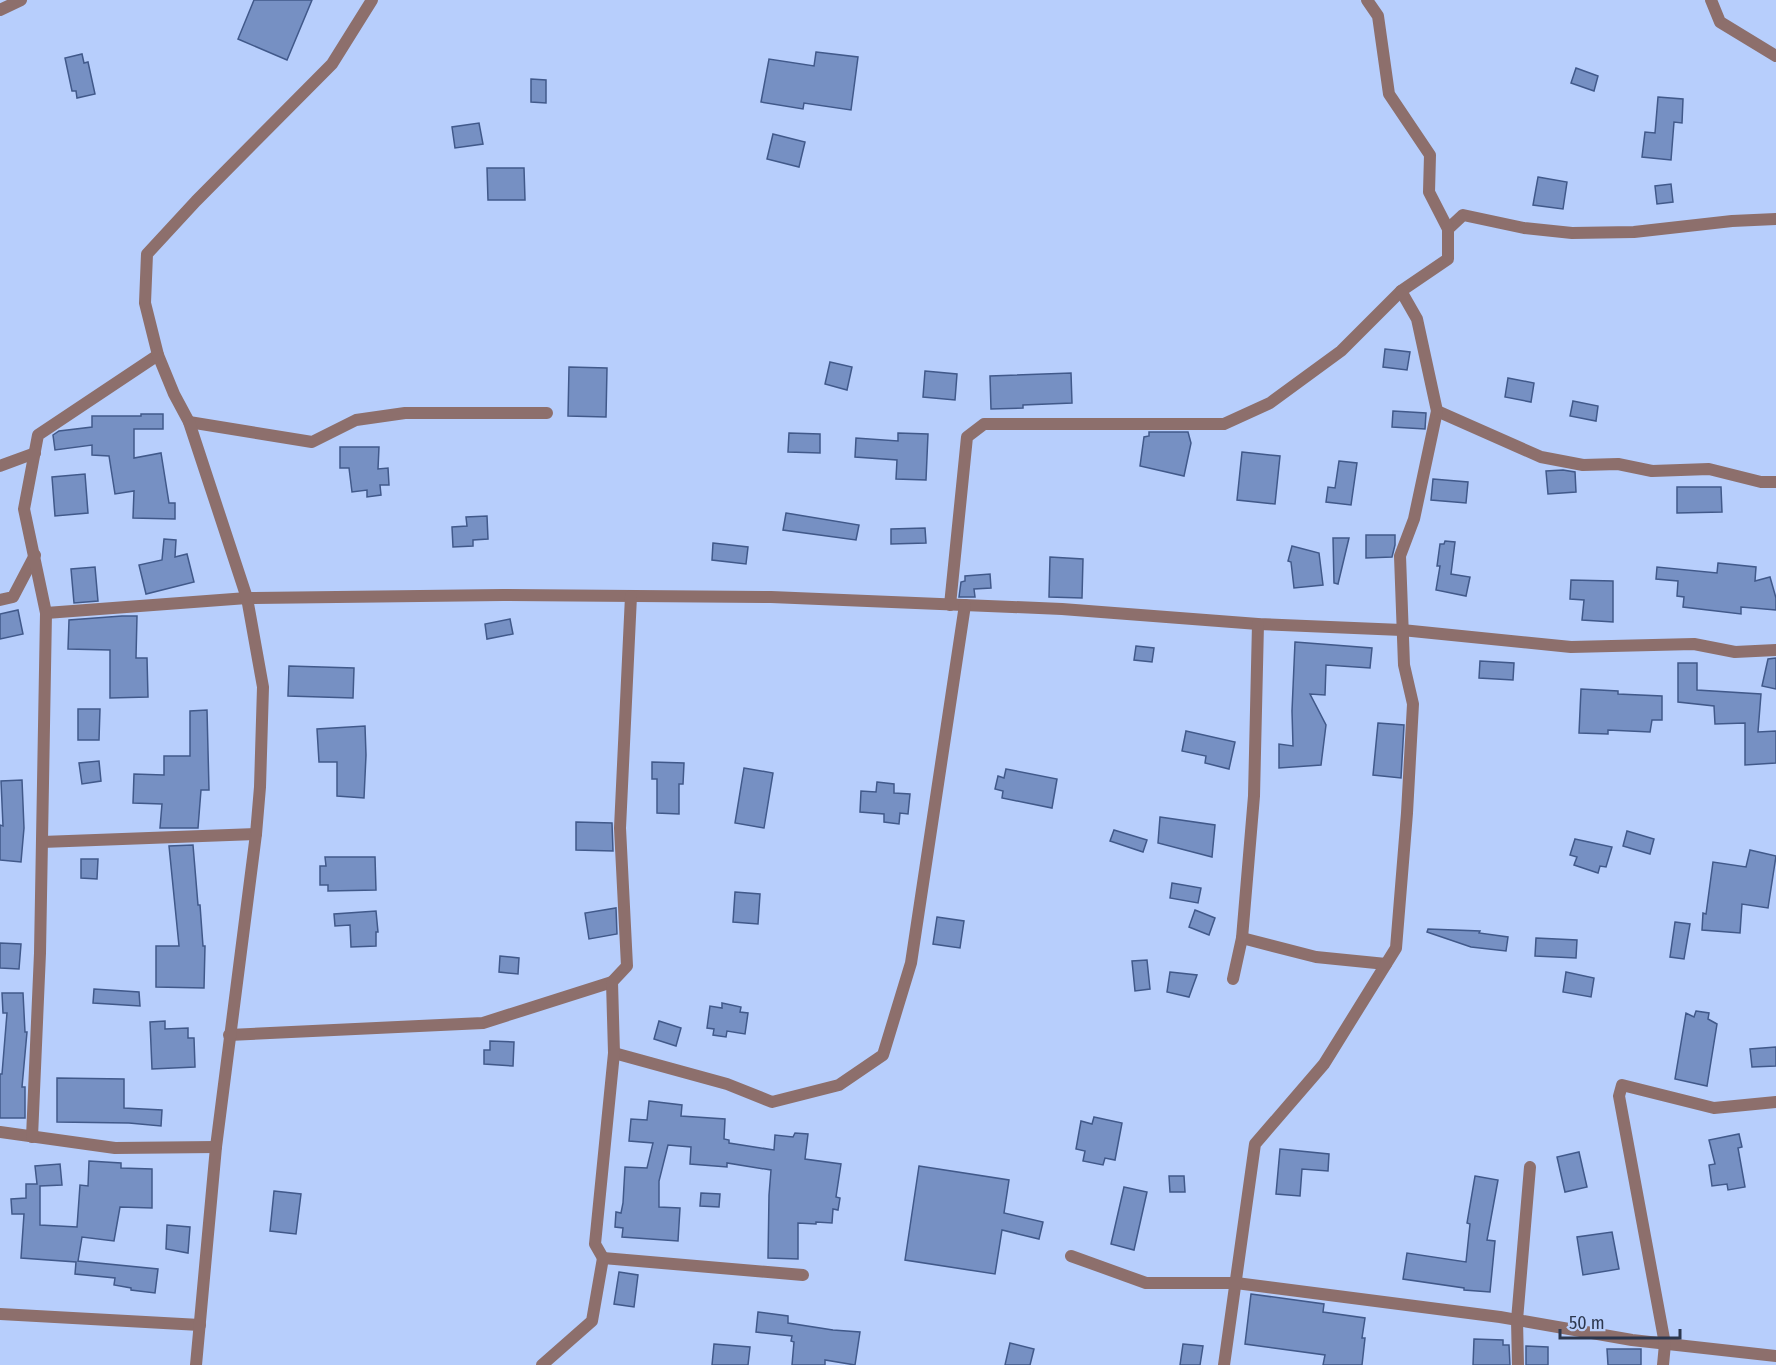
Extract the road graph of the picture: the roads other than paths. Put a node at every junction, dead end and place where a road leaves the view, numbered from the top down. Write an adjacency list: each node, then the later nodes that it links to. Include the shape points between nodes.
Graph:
1 (21, 0): 5 (street)
2 (372, 0): 10 (street, via 332,64 147,254 145,303)
3 (1367, 0): 8 (street, via 1378,16 1389,94 1430,154 1429,192)
4 (1711, 0): 6 (street, via 1720,22)
5 (0, 10)
6 (1776, 56)
7 (1776, 219): 8 (street, via 1634,232 1572,233 1463,215)
8 (1448, 229): 9 (street, via 1448,259)
9 (1401, 291): 11 (street, via 1417,319); 21 (street, via 1341,351 1270,403 1224,424 984,424 967,437)
10 (158, 355): 13 (street); 14 (street, via 38,435)
11 (1437, 411): 16 (street, via 1541,457 1652,471 1709,469); 25 (street, via 1414,519 1400,556)
12 (547, 412): 13 (street, via 405,413 356,420 312,442)
13 (189, 422): 19 (street)
14 (35, 453): 15 (street); 17 (street, via 24,509)
15 (0, 466)
16 (1776, 482)
17 (35, 555): 20 (street, via 13,597); 23 (street)
18 (631, 596): 19 (street); 21 (street); 32 (street, via 621,828 627,966)
19 (248, 598): 23 (street); 27 (street, via 263,687)
20 (0, 600)
21 (950, 605): 22 (street)
22 (965, 605): 24 (street); 34 (street, via 911,963 883,1055 839,1086 772,1102 727,1084)
23 (46, 613): 28 (street)
24 (1258, 624): 25 (street); 29 (street, via 1254,796)
25 (1402, 630): 26 (street, via 1571,647 1694,644 1735,652); 30 (street, via 1404,665 1413,704 1396,948)
26 (1776, 650)
27 (256, 834): 28 (street); 33 (street)
28 (42, 842): 37 (street)
29 (1242, 938): 30 (street, via 1316,957); 31 (street)
30 (1386, 964): 43 (street, via 1324,1064 1255,1144)
31 (1233, 979)
32 (612, 982): 33 (street, via 483,1023); 34 (street)
33 (230, 1035): 38 (street)
34 (614, 1053): 41 (street, via 595,1244)
35 (1776, 1102): 47 (street, via 1714,1108 1622,1085 1619,1096)
36 (0, 1132): 37 (street)
37 (32, 1137): 38 (street, via 115,1148)
38 (216, 1147): 46 (street)
39 (1530, 1167): 45 (street)
40 (1071, 1256): 43 (street, via 1146,1283)
41 (603, 1258): 42 (street); 50 (street, via 592,1322)
42 (803, 1275)
43 (1236, 1282): 45 (street); 51 (street)
44 (0, 1314): 46 (street)
45 (1517, 1320): 47 (street); 52 (street)
46 (200, 1325): 49 (street)
47 (1665, 1344): 48 (street); 53 (street)
48 (1776, 1356)
49 (196, 1365)
50 (542, 1365)
51 (1224, 1365)
52 (1518, 1365)
53 (1663, 1365)

